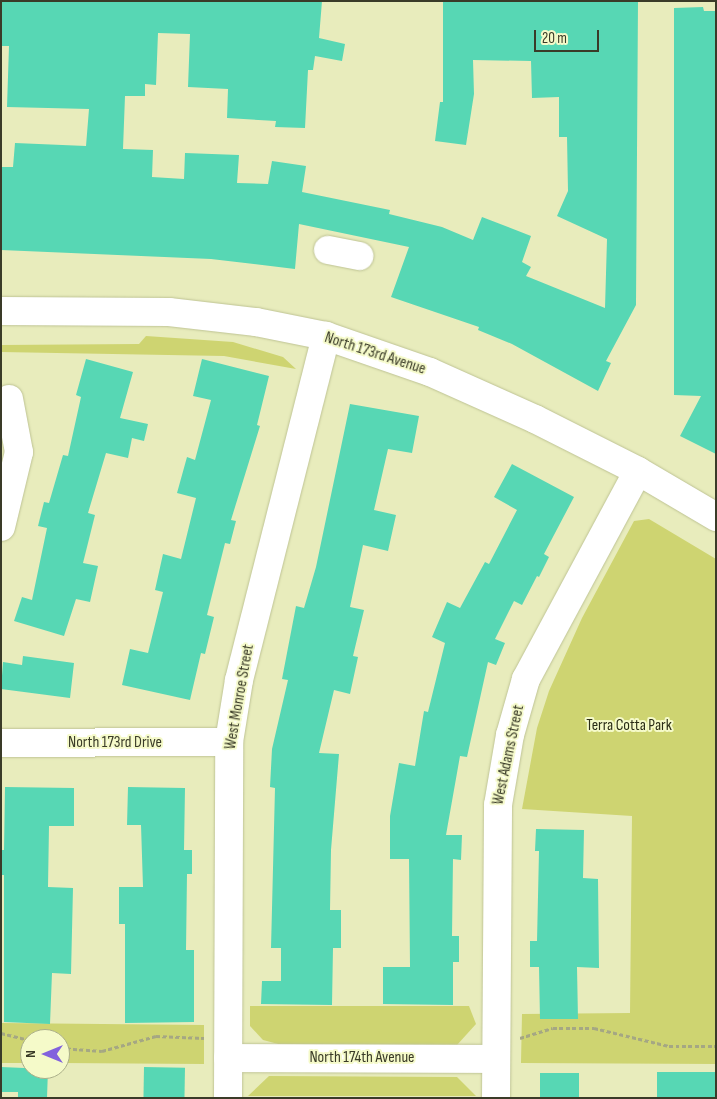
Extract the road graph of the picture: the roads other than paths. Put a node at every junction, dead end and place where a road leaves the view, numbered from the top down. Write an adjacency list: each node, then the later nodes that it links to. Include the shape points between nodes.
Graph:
1 (328, 250): 2 (street)
2 (359, 256)
3 (1, 311): 4 (street, North 173rd Avenue, via 169,312 256,322)
4 (326, 336): 6 (street, North 173rd Avenue, via 430,372 535,419); 9 (street, West Monroe Street, via 240,680)
5 (9, 399): 8 (street, via 19,452)
6 (638, 471): 7 (street, North 173rd Avenue); 12 (street, West Adams Street, via 526,679 510,735 498,805)
7 (716, 517)
8 (1, 527)
9 (229, 742): 10 (street, North 173rd Drive); 11 (street, West Monroe Street)
10 (1, 743)
11 (228, 1058): 12 (street, North 174th Avenue); 13 (street, West Monroe Street)
12 (496, 1059): 14 (street, West Adams Street)
13 (228, 1098)
14 (496, 1098)

